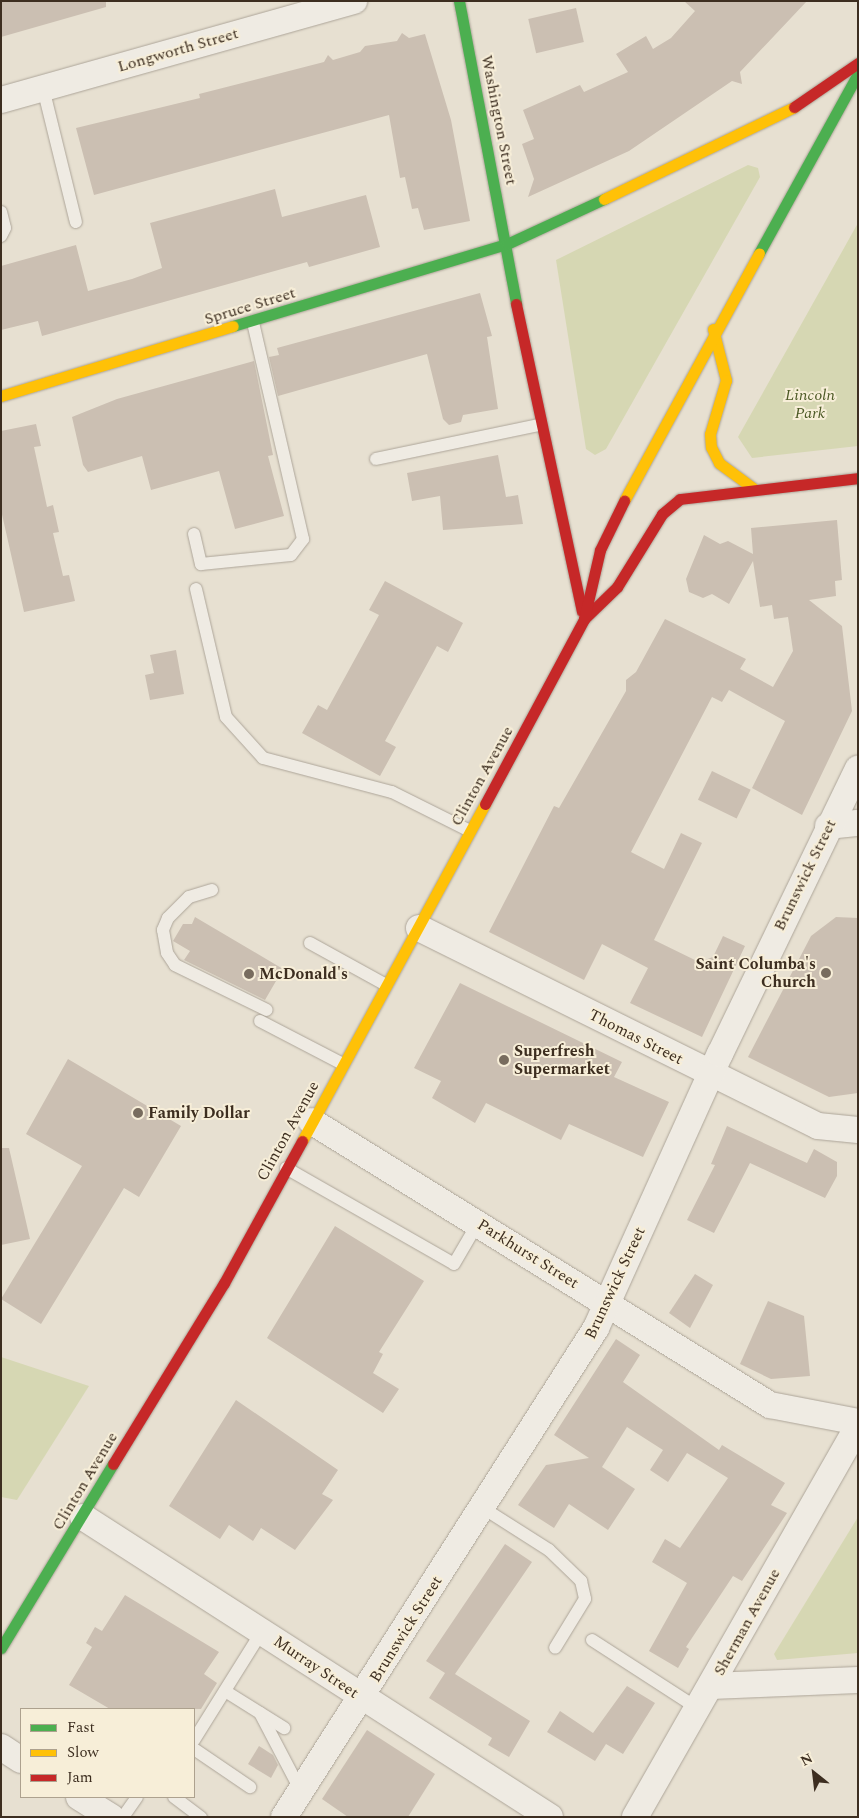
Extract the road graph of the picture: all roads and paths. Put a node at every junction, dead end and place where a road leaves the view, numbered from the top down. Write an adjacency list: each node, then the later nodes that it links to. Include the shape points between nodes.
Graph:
1 (354, 1): 5 (street, Longworth Street)
2 (459, 1): 10 (main road, Washington Street)
3 (858, 63): 10 (main road, via 775,120)
4 (858, 74): 12 (main road)
5 (43, 88): 6 (street, Longworth Street); 8 (lane)
6 (1, 100)
7 (1, 212): 9 (lane, via 5,228)
8 (76, 222)
9 (1, 236)
10 (507, 244): 11 (main road, Spruce Street); 14 (main road)
11 (253, 322): 13 (main road, Spruce Street); 18 (lane, via 303,539 291,555 201,564)
12 (713, 330): 17 (main road, via 726,380 710,434 711,447 718,463); 20 (main road, via 600,550)
13 (1, 396)
14 (539, 425): 15 (lane); 20 (main road)
15 (376, 459)
16 (858, 478): 17 (main road)
17 (753, 488): 20 (main road, via 692,494 670,506 617,588)
18 (194, 534)
19 (196, 590): 24 (lane, via 226,717 263,758 392,792)
20 (584, 619): 24 (main road, Clinton Avenue)
21 (858, 769): 23 (street, Brunswick Street)
22 (858, 824): 23 (street)
23 (828, 826): 32 (street, Brunswick Street)
24 (470, 831): 26 (main road, Clinton Avenue)
25 (212, 890): 29 (lane, via 189,896 168,918 163,930 167,953 176,966)
26 (419, 928): 28 (main road, Clinton Avenue); 32 (street, Thomas Street)
27 (310, 943): 28 (lane)
28 (386, 985): 31 (main road, Clinton Avenue)
29 (267, 1010)
30 (260, 1021): 31 (lane)
31 (343, 1064): 33 (main road, Clinton Avenue)
32 (710, 1075): 34 (street, Thomas Street, via 818,1126); 37 (street, Brunswick Street)
33 (311, 1121): 35 (main road, Clinton Avenue); 36 (street, Parkhurst Street)
34 (858, 1130)
35 (286, 1168): 36 (lane, via 454,1264); 41 (main road, Clinton Avenue, via 224,1283)
36 (478, 1223): 37 (street, Parkhurst Street)
37 (607, 1303): 38 (street, Parkhurst Street, via 770,1405); 40 (street, Brunswick Street, via 596,1328)
38 (858, 1422)
39 (858, 1426): 47 (street, Sherman Avenue)
40 (483, 1508): 45 (lane, via 549,1550 582,1581 585,1599); 49 (street, Brunswick Street)
41 (83, 1517): 42 (street, Murray Street); 44 (main road, Clinton Avenue)
42 (262, 1631): 48 (lane); 49 (street, Murray Street)
43 (592, 1640): 50 (lane)
44 (1, 1648)
45 (555, 1648)
46 (858, 1680): 47 (street)
47 (711, 1686): 50 (street, Sherman Avenue)
48 (225, 1691): 51 (lane); 53 (lane)
49 (362, 1698): 58 (street, Brunswick Street); 64 (street, Murray Street)
50 (698, 1708): 65 (street, Sherman Avenue)
51 (260, 1714): 52 (lane); 58 (lane)
52 (284, 1728)
53 (195, 1738)
54 (1, 1747): 56 (street)
55 (195, 1750): 57 (lane)
56 (20, 1759)
57 (250, 1786)
58 (301, 1791): 63 (street, Brunswick Street)
59 (136, 1798): 61 (lane)
60 (175, 1798): 62 (lane)
61 (123, 1817)
62 (201, 1817)
63 (284, 1817)
64 (550, 1817)
65 (635, 1817)

